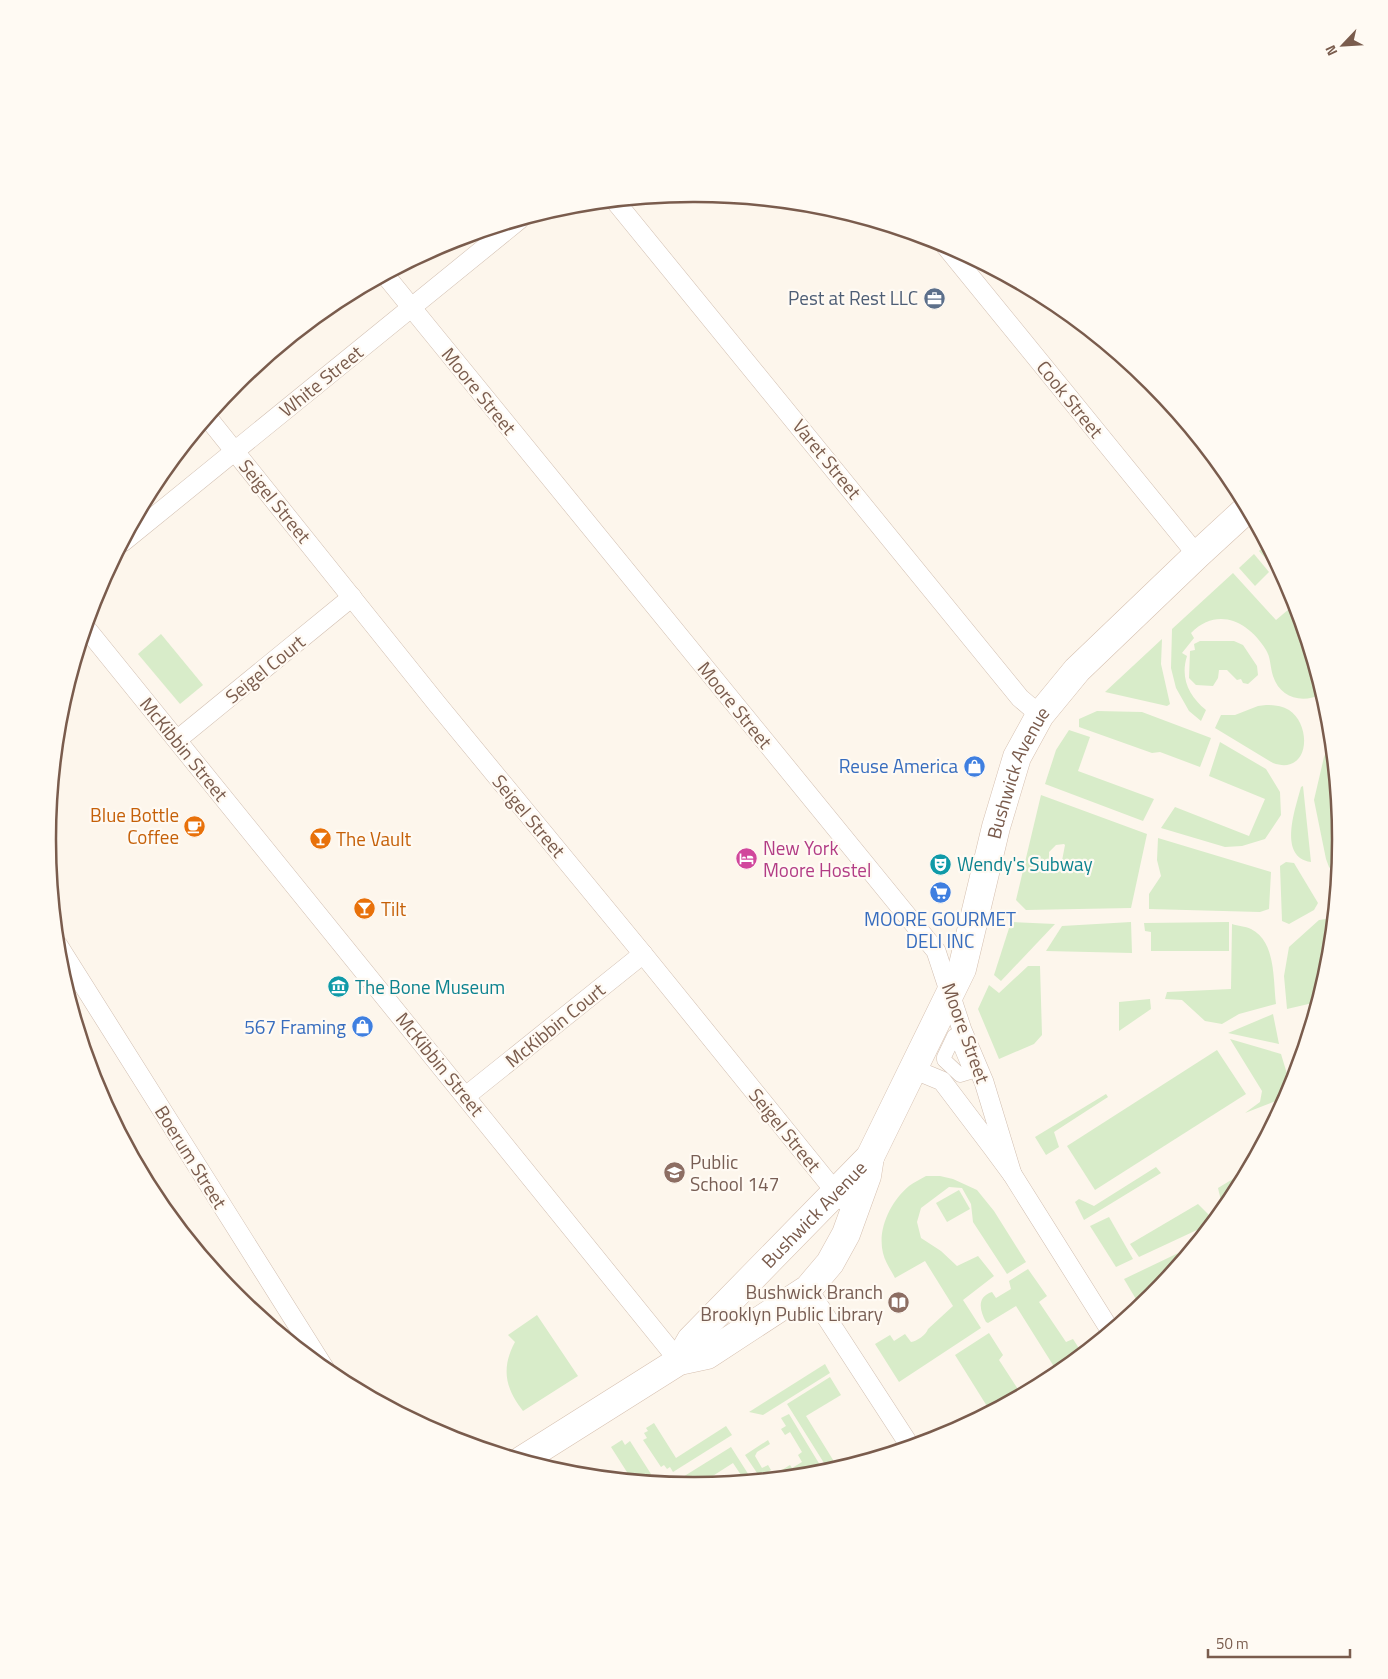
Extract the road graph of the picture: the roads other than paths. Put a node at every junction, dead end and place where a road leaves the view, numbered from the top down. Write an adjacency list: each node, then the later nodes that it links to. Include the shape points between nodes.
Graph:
1 (619, 206): 13 (street, Varet Street, via 1020,698)
2 (506, 230): 5 (street, White Street)
3 (955, 258): 10 (street, Cook Street)
4 (389, 280): 5 (street, Moore Street)
5 (412, 308): 7 (street, White Street); 17 (street, Moore Street, via 936,951)
6 (212, 423): 7 (street, Seigel Street)
7 (235, 452): 9 (street, White Street); 11 (street, Seigel Street)
8 (1242, 514): 10 (main road, Bushwick Avenue)
9 (136, 531)
10 (1197, 555): 13 (main road, Bushwick Avenue, via 1077,670)
11 (352, 597): 14 (street, Seigel Court); 15 (street, Seigel Street)
12 (91, 634): 14 (street, McKibbin Street)
13 (1040, 715): 17 (main road, Bushwick Avenue, via 1017,757 996,827 962,968)
14 (177, 740): 19 (street, McKibbin Street)
15 (643, 954): 19 (street, McKibbin Court); 21 (street, Seigel Street)
16 (69, 962): 26 (street, Boerum Street)
17 (951, 994): 18 (main road, Bushwick Avenue); 20 (street, Moore Street, via 984,1082)
18 (913, 1069): 20 (street, Moore Street, via 942,1080); 21 (main road, Bushwick Avenue, via 870,1157)
19 (466, 1096): 27 (street, McKibbin Street)
20 (1012, 1174): 25 (street, Moore Street)
21 (839, 1208): 22 (street, via 840,1221); 24 (main road, Bushwick Avenue, via 846,1234 830,1263); 24 (street, via 830,1212 723,1327); 27 (main road, Bushwick Avenue, via 691,1340)
22 (824, 1247)
23 (814, 1261): 24 (street)
24 (800, 1283): 27 (main road, Bushwick Avenue, via 708,1355); 28 (street)
25 (1107, 1325)
26 (313, 1350)
27 (679, 1361): 29 (main road, Bushwick Avenue)
28 (906, 1440)
29 (529, 1456)

